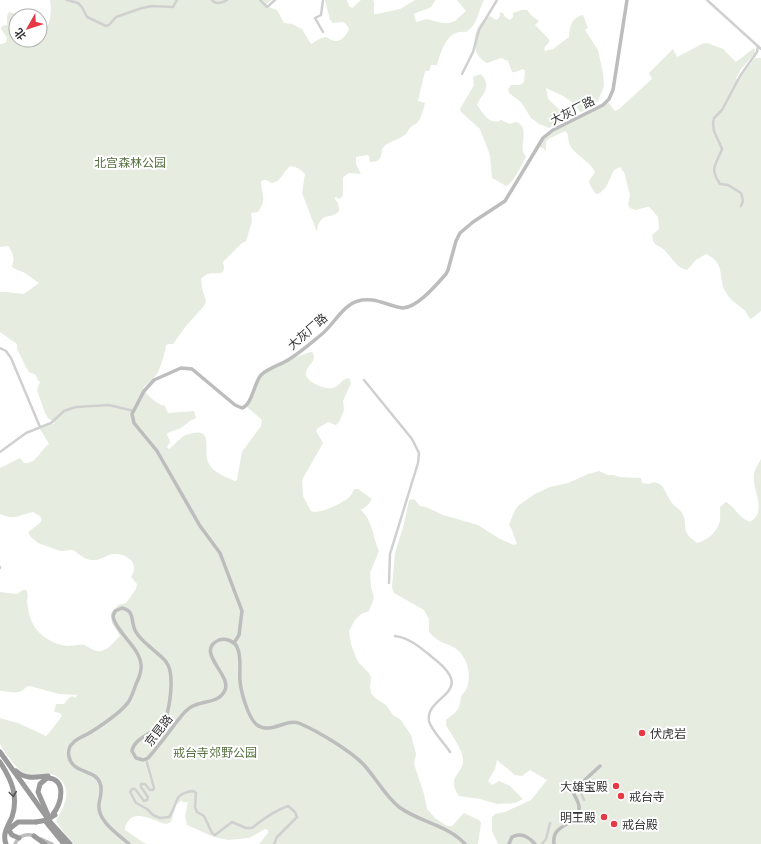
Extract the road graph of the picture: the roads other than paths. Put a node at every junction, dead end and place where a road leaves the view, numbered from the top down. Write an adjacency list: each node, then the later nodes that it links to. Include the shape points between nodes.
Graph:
1 (68, 0): 2 (street, via 78,3 87,17 109,26 116,17 152,6 173,7)
2 (177, 0)
3 (212, 0): 4 (street, via 222,3)
4 (227, 0)
5 (260, 0): 6 (street, via 267,7)
6 (275, 0)
7 (323, 0): 11 (street, via 321,15 315,18)
8 (497, 0): 14 (street, via 479,30 473,52)
9 (627, 0): 18 (street, 大灰厂路, via 613,90 609,99 603,105 543,138 505,201 460,233 446,274 423,297 407,307 371,300 358,300 348,306 324,332 295,356 264,373 245,408 238,408 192,369 181,368 154,380 144,391)
10 (707, 0): 12 (street)
11 (323, 32)
12 (758, 46): 13 (street); 15 (street, via 757,52 713,123 722,149 713,171 714,176 720,184 741,193)
13 (761, 49)
14 (462, 74)
15 (741, 206)
16 (0, 348): 19 (street, via 12,358)
17 (364, 380): 21 (street, via 412,439 419,453 390,554)
18 (134, 411): 19 (street, via 109,405 76,407 64,411 51,423); 23 (street, via 134,423 156,451 200,526 220,553 242,610 239,634)
19 (40, 427): 20 (street, via 26,433)
20 (0, 452)
21 (389, 582)
22 (396, 636): 25 (street, via 414,642 451,676 450,689 446,696 432,707 430,713 431,726)
23 (234, 643): 27 (street, 京昆路, via 221,640 211,650 213,660 225,678 226,687 223,694 217,699 188,709); 46 (street, via 238,649 241,688 254,722 270,728 289,722 301,724 356,758 399,806 450,832)
24 (0, 752): 26 (highway)
25 (450, 752)
26 (3, 758): 32 (highway, via 26,777 49,776 57,780 62,787 63,796 61,806); 35 (highway); 42 (highway, via 48,825)
27 (146, 759): 44 (street, 京昆路, via 136,758 132,748 165,720 169,706 171,674 164,660 136,634 131,614 122,608 115,611 113,616 140,660 139,677 126,705 96,729 73,742 69,753 75,767 98,779 101,787 101,816); 45 (street, via 154,788 150,790 145,784 141,784 148,797 144,801 135,789 130,792 136,803 153,815 160,818 169,817 178,796 193,791 196,793 194,807 204,816 215,835 232,822 252,828 266,816 288,806 295,812 296,817 277,837)
28 (0, 762): 34 (highway, one-way to 34, via 9,777 14,796 13,813)
29 (600, 766): 30 (street)
30 (587, 779): 31 (street, via 580,791); 50 (street, via 573,792 579,806 578,815 556,831)
31 (584, 800)
32 (54, 814): 34 (highway, bridge, via 47,820 18,822); 35 (highway, via 59,805 61,792 56,781 47,778 40,784 38,792)
33 (550, 822): 49 (street, via 546,839)
34 (7, 828): 37 (highway, via 12,835); 38 (highway, via 4,837)
35 (60, 834): 43 (highway)
36 (34, 836): 37 (street, via 24,835); 40 (highway); 41 (street)
37 (19, 838): 39 (street)
38 (7, 844)
39 (14, 844)
40 (45, 844)
41 (52, 844)
42 (64, 844)
43 (70, 844)
44 (129, 844)
45 (274, 844)
46 (465, 844)
47 (509, 844): 48 (street, via 512,837 520,834)
48 (535, 844)
49 (542, 844)
50 (554, 844)

